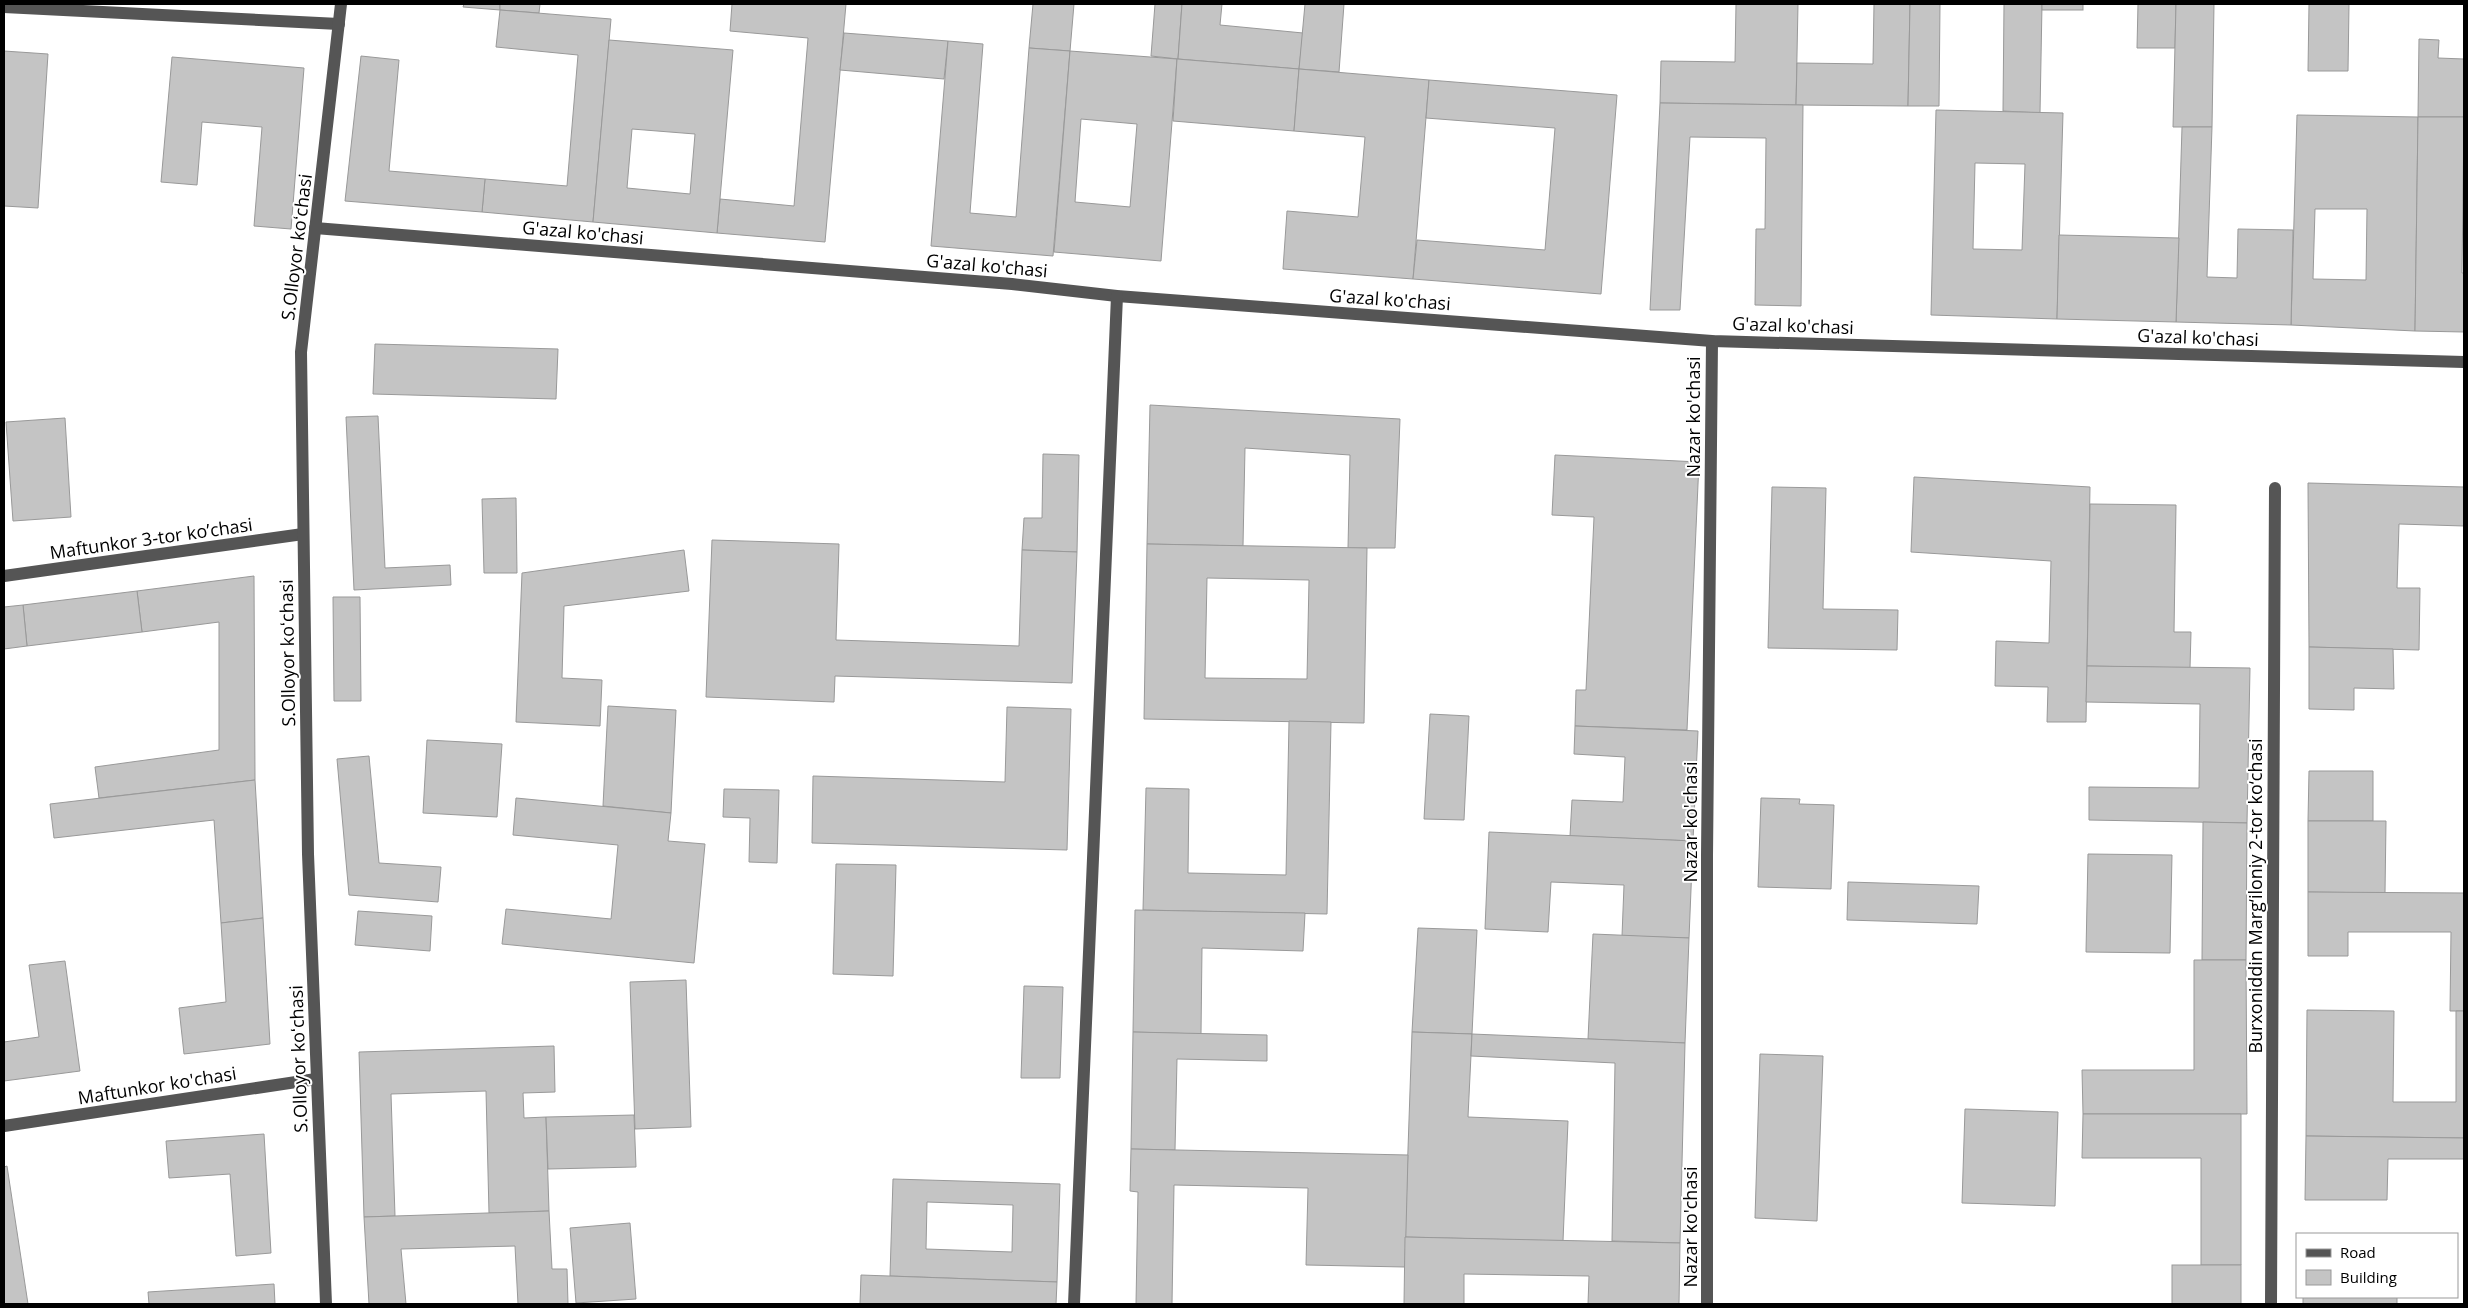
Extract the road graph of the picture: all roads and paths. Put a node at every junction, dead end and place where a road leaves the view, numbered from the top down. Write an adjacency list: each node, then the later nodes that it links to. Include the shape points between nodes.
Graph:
1 (340, 4): 3 (street, S.Olloyor koʻchasi)
2 (4, 7): 3 (street)
3 (339, 24): 4 (street, S.Olloyor koʻchasi)
4 (316, 228): 5 (street, G'azal ko'chasi, via 1002,283); 9 (street, S.Olloyor koʻchasi, via 301,352)
5 (1117, 296): 6 (street, G'azal ko'chasi); 14 (street)
6 (1712, 340): 7 (street, G'azal ko'chasi); 15 (street, Nazar ko'chasi)
7 (2464, 362)
8 (2275, 488): 16 (street, Burxoniddin Marg‘iloniy 2-tor ko‘chasi)
9 (303, 534): 10 (street, Maftunkor 3-tor koʼchasi); 11 (street, S.Olloyor koʻchasi, via 308,854)
10 (4, 576)
11 (316, 1079): 12 (street, Maftunkor ko'chasi); 13 (street, S.Olloyor koʻchasi)
12 (4, 1126)
13 (326, 1304)
14 (1074, 1304)
15 (1707, 1304)
16 (2271, 1304)

